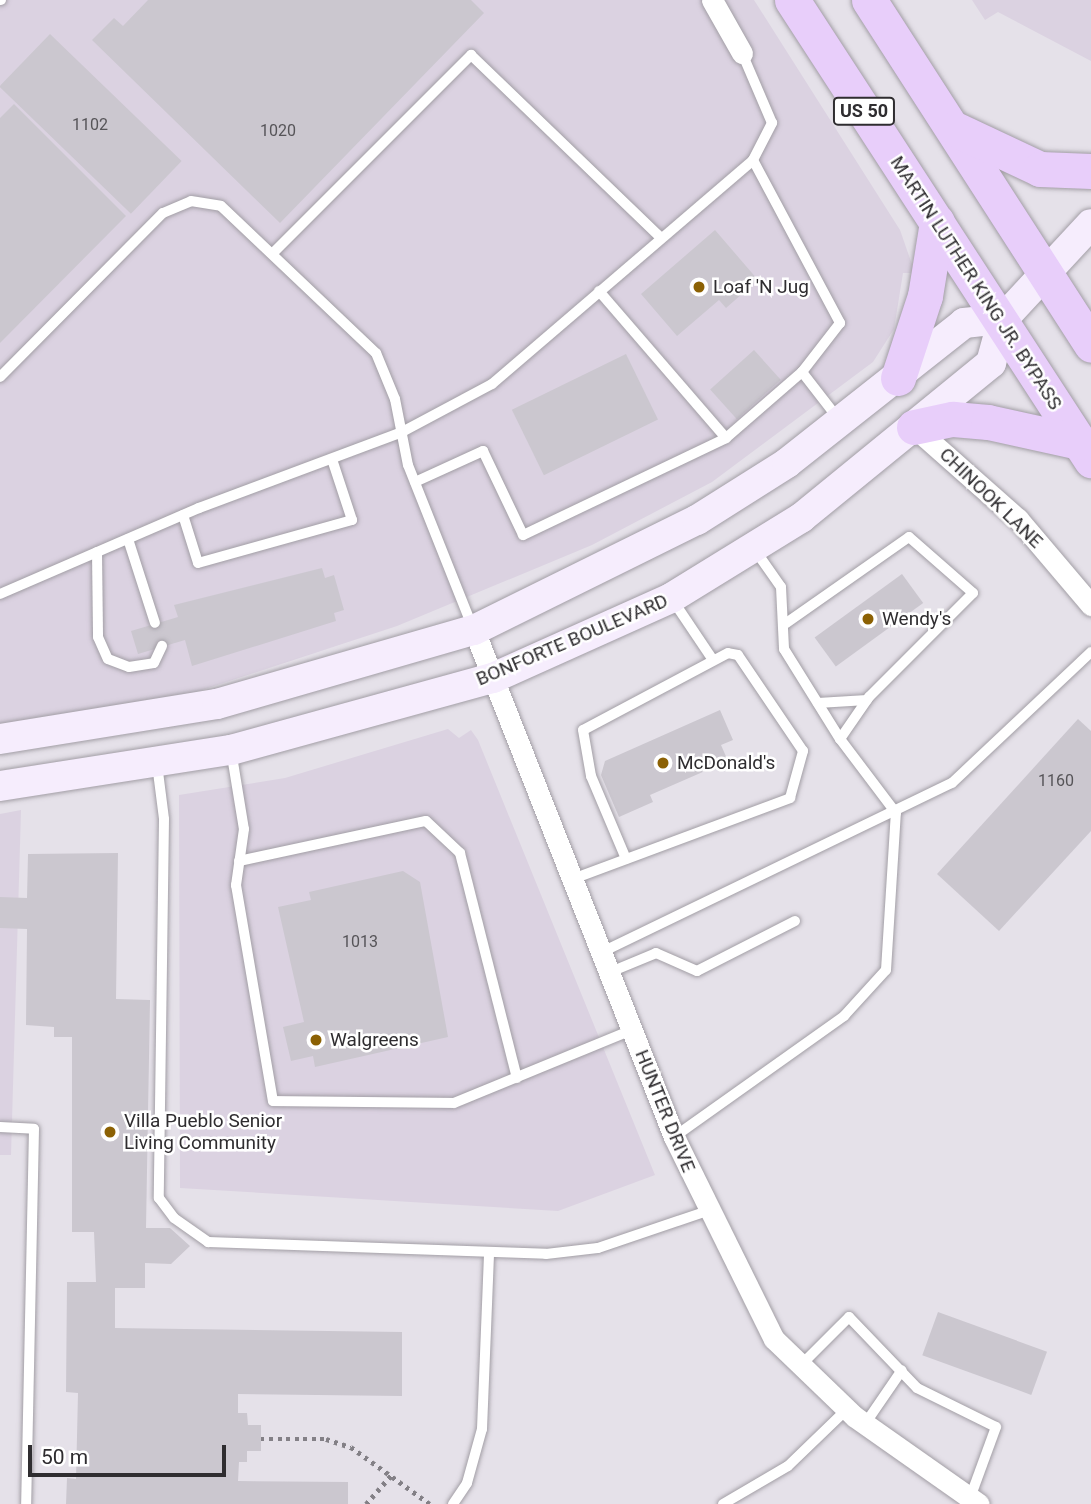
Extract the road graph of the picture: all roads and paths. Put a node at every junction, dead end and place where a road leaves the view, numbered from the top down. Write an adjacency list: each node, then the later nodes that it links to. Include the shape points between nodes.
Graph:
1 (712, 0): 4 (street)
2 (792, 0): 8 (highway, MARTIN LUTHER KING JR. BYPASS / US 50)
3 (869, 0): 5 (highway)
4 (742, 53): 6 (lane, via 772,122)
5 (952, 128): 7 (highway, via 1040,169); 12 (highway)
6 (752, 160): 10 (lane); 16 (lane, via 840,323)
7 (1091, 171)
8 (937, 222): 14 (highway, MARTIN LUTHER KING JR. BYPASS / US 50); 18 (highway, via 925,296)
9 (1091, 224): 12 (main road, BONFORTE BOULEVARD)
10 (661, 238): 11 (lane, via 471,55); 13 (lane)
11 (274, 252): 17 (lane, via 221,206 176,205); 21 (lane, via 376,353)
12 (1046, 274): 14 (main road, BONFORTE BOULEVARD); 15 (highway)
13 (599, 292): 21 (lane, via 492,384); 22 (lane)
14 (1003, 319): 18 (main road, via 964,323); 20 (main road, BONFORTE BOULEVARD, via 991,363); 23 (highway, MARTIN LUTHER KING JR. BYPASS / US 50)
15 (1091, 345)
16 (802, 372): 19 (lane); 22 (lane)
17 (0, 377)
18 (898, 378): 19 (main road)
19 (841, 423): 35 (main road, via 697,520)
20 (914, 427): 23 (highway, via 953,419 988,422); 28 (main road, BONFORTE BOULEVARD, via 801,518); 32 (street, CHINOOK LANE, via 1018,519)
21 (401, 432): 24 (lane); 25 (lane)
22 (726, 438): 25 (lane, via 523,535 483,451)
23 (1085, 451)
24 (332, 458): 26 (lane); 26 (lane, via 352,520 198,563)
25 (415, 482): 35 (lane)
26 (183, 515): 27 (lane)
27 (128, 539): 29 (lane); 34 (lane)
28 (753, 548): 31 (main road, BONFORTE BOULEVARD); 33 (lane, via 781,587)
29 (97, 552): 30 (lane); 36 (lane, via 98,637 108,659 129,667 155,663)
30 (0, 594)
31 (671, 598): 38 (lane); 39 (main road, BONFORTE BOULEVARD)
32 (1091, 605)
33 (786, 623): 40 (lane, via 909,537 972,593); 41 (lane, via 784,649)
34 (155, 624)
35 (474, 630): 39 (street, HUNTER DRIVE); 42 (main road, via 217,704)
36 (162, 646)
37 (1091, 652): 47 (lane, via 952,783)
38 (713, 660): 48 (lane, via 583,730 591,776); 48 (lane, via 738,655 803,751 790,798)
39 (493, 678): 44 (main road, BONFORTE BOULEVARD); 50 (street, HUNTER DRIVE)
40 (867, 700): 41 (lane); 43 (lane)
41 (818, 703): 43 (lane)
42 (0, 739)
43 (840, 739): 47 (lane)
44 (231, 750): 45 (main road, BONFORTE BOULEVARD); 49 (lane, via 244,829)
45 (157, 764): 46 (main road, BONFORTE BOULEVARD); 59 (lane, via 164,819 159,1198 208,1242)
46 (0, 786)
47 (896, 813): 52 (lane); 57 (lane, via 887,970 844,1016)
48 (626, 859): 50 (lane)
49 (239, 860): 55 (lane, via 426,821 460,853); 55 (lane, via 236,885 273,1101 454,1103)
50 (570, 880): 52 (street, HUNTER DRIVE)
51 (795, 921): 53 (lane, via 697,971 656,953)
52 (600, 953): 53 (street, HUNTER DRIVE)
53 (608, 973): 54 (street, HUNTER DRIVE)
54 (632, 1030): 55 (lane); 57 (street, HUNTER DRIVE)
55 (517, 1078)
56 (0, 1127): 68 (lane, via 34,1129)
57 (674, 1137): 58 (street, HUNTER DRIVE)
58 (707, 1212): 59 (lane, via 598,1248); 60 (street, HUNTER DRIVE, via 774,1339)
59 (489, 1254): 71 (lane, via 482,1429 467,1483)
60 (801, 1365): 61 (lane, via 849,1317); 62 (street, HUNTER DRIVE)
61 (902, 1370): 63 (lane); 67 (lane, via 917,1388 996,1427)
62 (847, 1409): 63 (street, HUNTER DRIVE); 66 (lane, via 788,1466)
63 (865, 1424): 67 (street, HUNTER DRIVE)
64 (261, 1438): 65 (path, via 326,1439 370,1455)
65 (393, 1473): 69 (path); 70 (path)
66 (744, 1499): 72 (lane)
67 (974, 1501)
68 (26, 1504)
69 (366, 1504)
70 (430, 1504)
71 (453, 1504)
72 (723, 1504)

